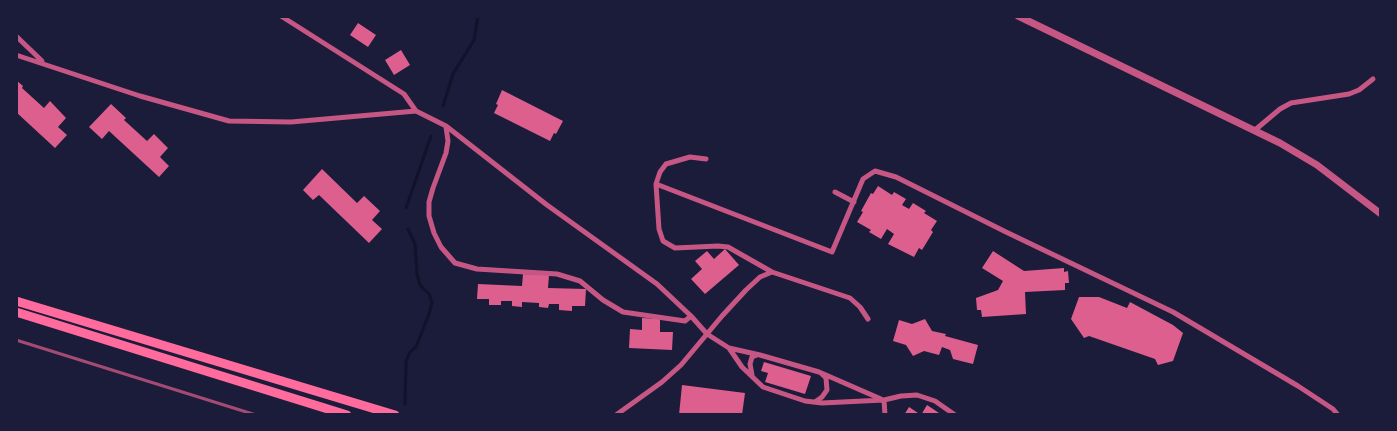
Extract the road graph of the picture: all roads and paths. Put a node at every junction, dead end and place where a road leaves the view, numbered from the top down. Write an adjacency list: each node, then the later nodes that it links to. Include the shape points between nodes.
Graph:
1 (281, 16): 7 (street, via 404,94)
2 (1018, 16): 9 (street)
3 (16, 36): 5 (street)
4 (16, 55): 5 (street)
5 (44, 63): 7 (street, via 140,96 229,121 291,122)
6 (1373, 79): 9 (street, via 1349,94 1291,103)
7 (416, 111): 8 (street)
8 (446, 126): 18 (street, via 547,205 657,284); 18 (street, via 446,153 429,202 429,216 441,246 455,263 477,269 557,274 580,281 602,300 623,312 685,321)
9 (1255, 130): 14 (street, via 1318,165)
10 (706, 159): 11 (street, via 690,157 666,164)
11 (656, 184): 13 (street, via 832,252); 15 (street, via 659,229 662,241 668,246 728,247)
12 (835, 192): 13 (street)
13 (854, 202): 32 (street, via 863,179 875,171 896,177 1172,312 1298,386)
14 (1381, 214)
15 (772, 272): 19 (street, via 850,298); 20 (street, via 760,277 746,290)
16 (16, 301): 28 (main road)
17 (16, 312): 27 (main road)
18 (691, 316): 20 (street)
19 (868, 319)
20 (707, 334): 21 (street); 29 (street, via 662,382)
21 (729, 348): 22 (street); 24 (street)
22 (760, 355): 23 (street); 24 (street, via 752,357)
23 (819, 372): 25 (street); 26 (street, via 826,378 827,390)
24 (752, 376): 26 (street, via 763,387)
25 (884, 400): 26 (street); 30 (street); 31 (street, via 901,396 924,397)
26 (814, 402)
27 (348, 415)
28 (395, 415)
29 (616, 415)
30 (885, 415)
31 (955, 415)
32 (1338, 415)

